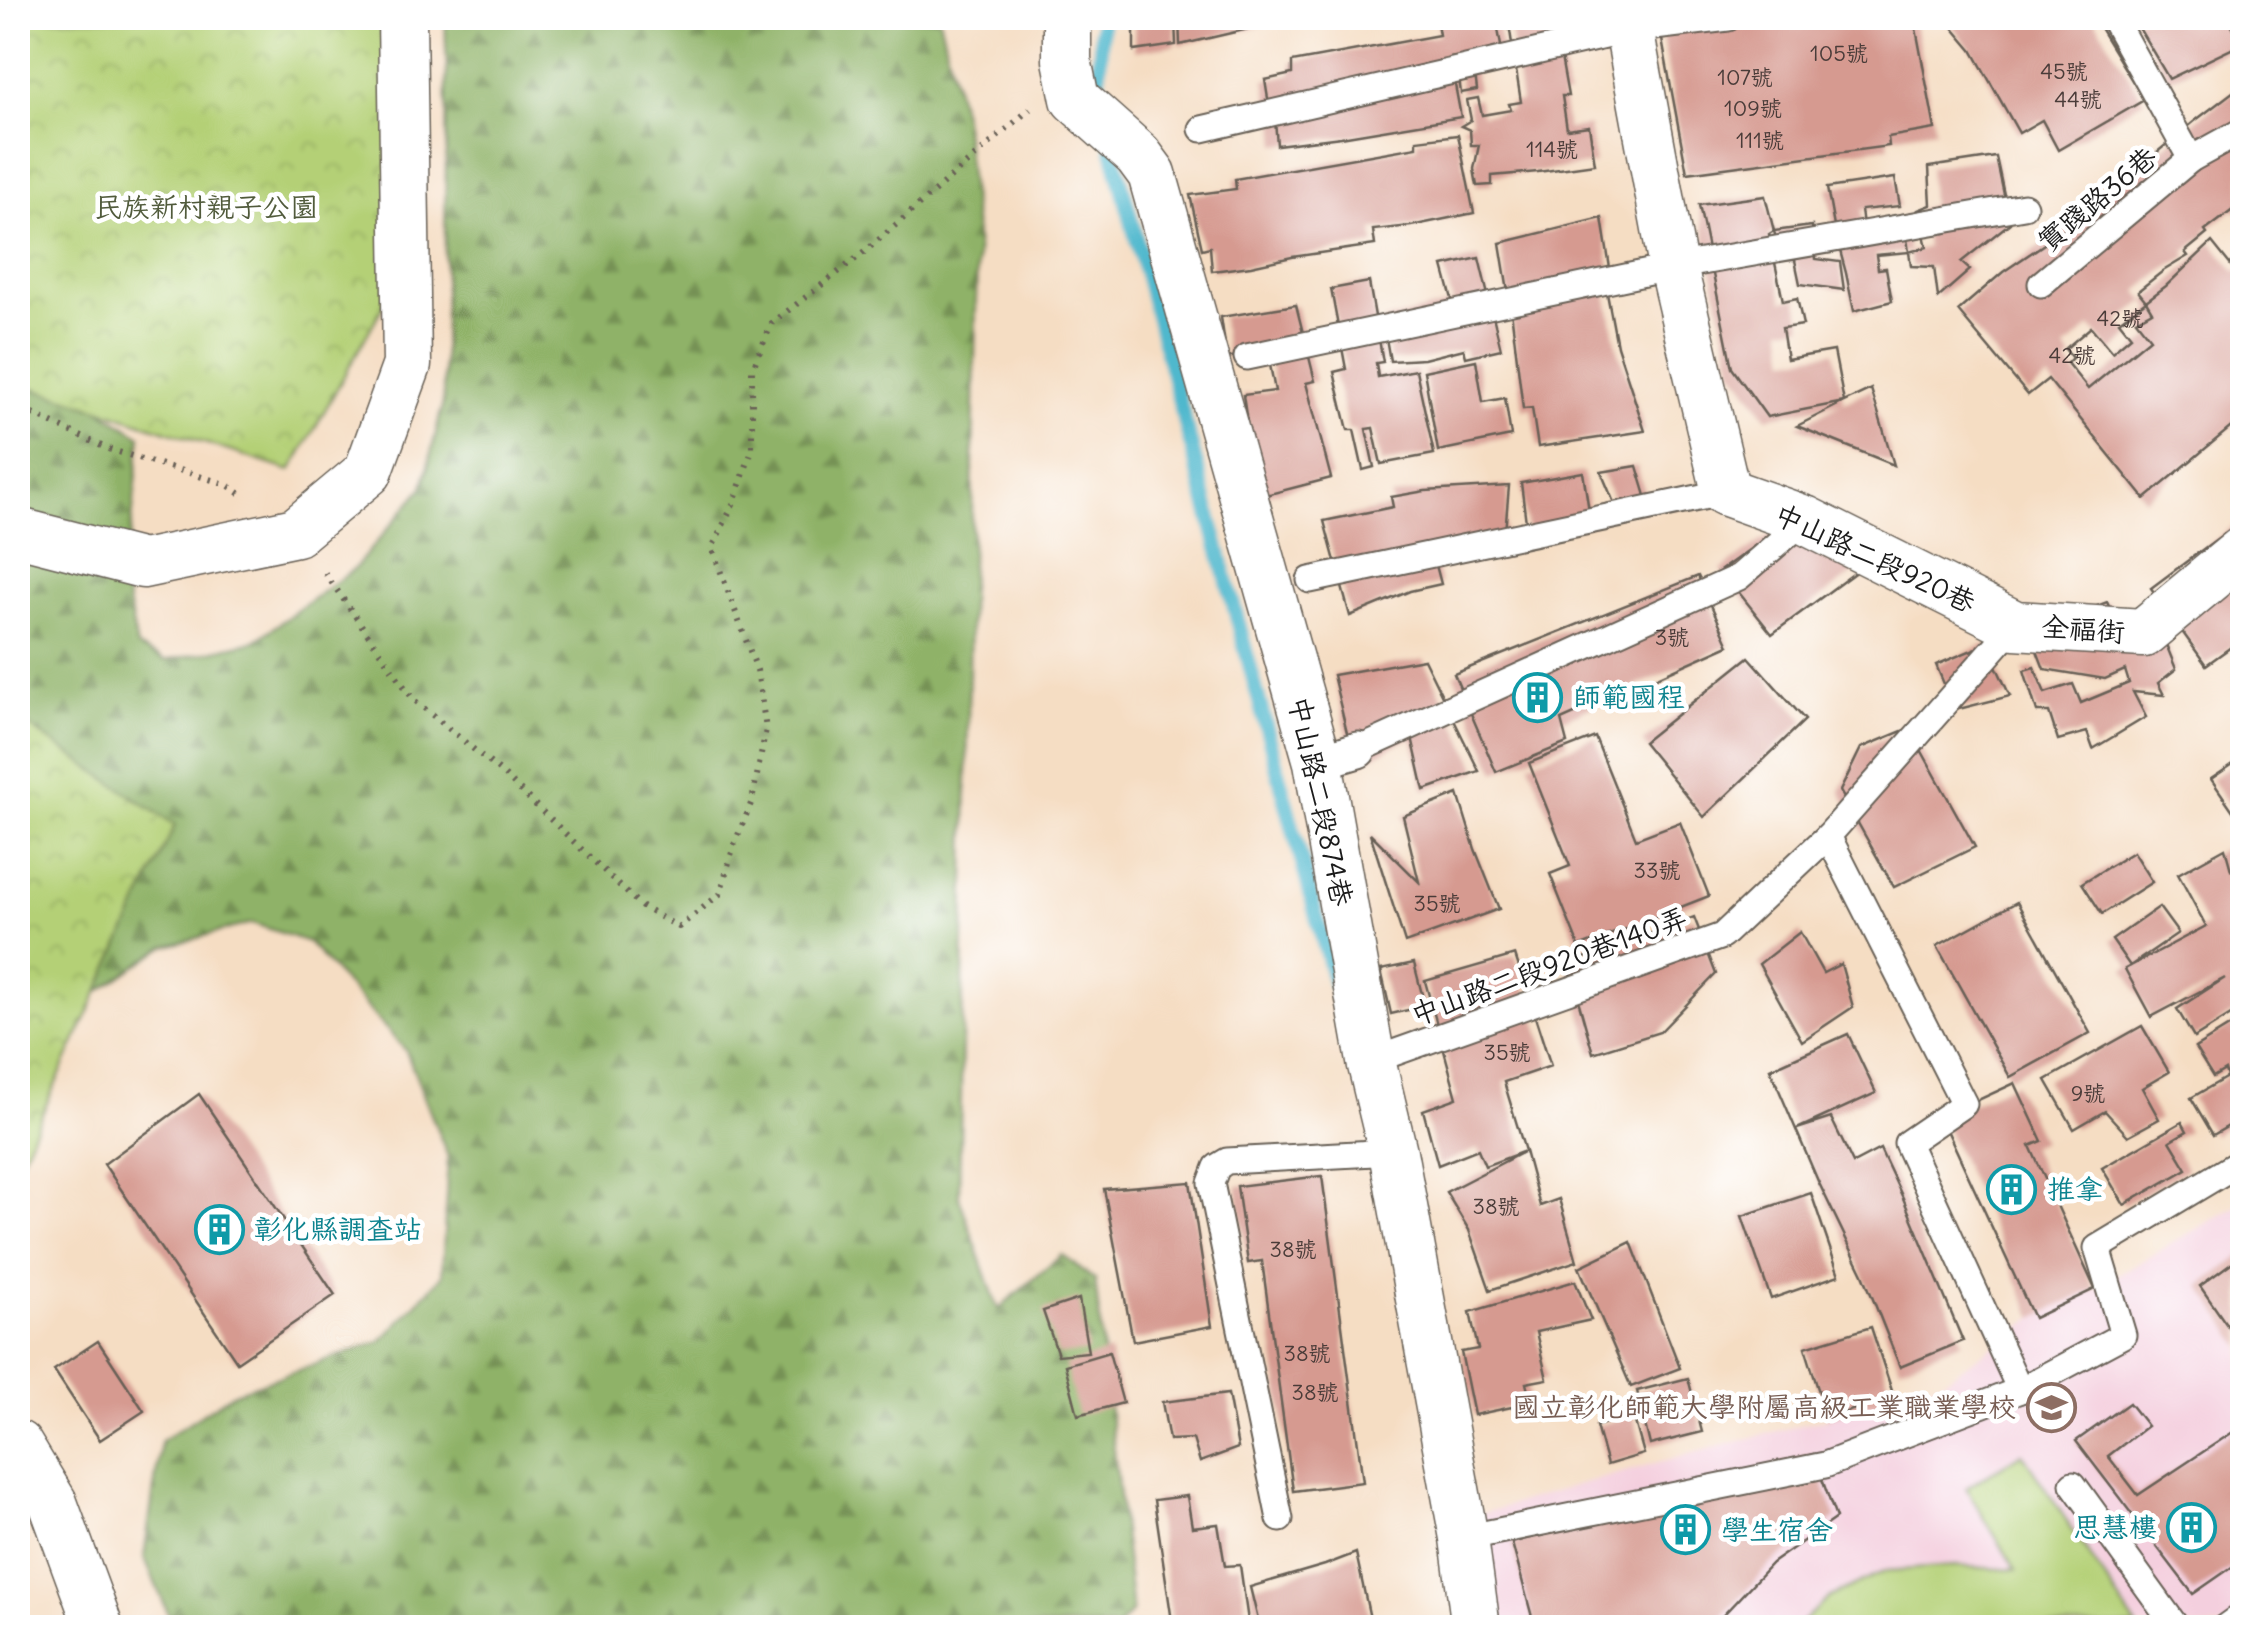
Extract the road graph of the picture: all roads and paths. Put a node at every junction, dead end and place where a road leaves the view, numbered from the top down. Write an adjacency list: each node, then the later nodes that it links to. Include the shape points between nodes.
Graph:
1 (402, 18): 20 (street, via 407,365 368,472)
2 (1067, 18): 6 (street)
3 (1728, 18): 5 (lane)
4 (2113, 18): 9 (lane, 實踐路36巷)
5 (1629, 24): 7 (lane); 11 (street)
6 (1074, 99): 20 (path, via 1033,106 772,323 752,370 752,450 712,548 756,670 766,729 752,801 720,894 679,927 642,907 502,772 413,700); 24 (street, 中山路二段874巷, via 1152,174)
7 (1202, 130)
8 (2242, 131): 9 (lane, 實踐路36巷)
9 (2191, 159): 12 (lane, 實踐路36巷)
10 (2024, 206): 11 (lane)
11 (1674, 267): 15 (lane); 17 (street)
12 (2041, 284)
13 (18, 300): 14 (path)
14 (18, 313)
15 (1247, 356)
16 (18, 399): 20 (path, via 30,413 108,449 226,484)
17 (1726, 492): 18 (street, 中山路二段920巷); 22 (lane)
18 (1806, 520): 23 (street, 中山路二段920巷); 24 (lane, via 1739,578)
19 (18, 532): 20 (street, via 143,564)
20 (296, 532)
21 (2242, 551): 23 (street, 全福街, via 2142,632)
22 (1310, 580)
23 (2014, 625): 25 (lane, 中山路二段920巷140弄)
24 (1338, 756): 26 (street, 中山路二段874巷)
25 (1828, 836): 26 (lane, 中山路二段920巷140弄, via 1722,936); 29 (lane, via 1964,1104 1907,1144)
26 (1371, 1061): 27 (street, 中山路二段874巷)
27 (1381, 1152): 32 (lane, via 1227,1161 1211,1182); 33 (street, 中山路二段874巷)
28 (2242, 1161): 29 (lane, via 2097,1248 2124,1335)
29 (2020, 1390): 33 (lane, via 1825,1465)
30 (18, 1445): 35 (street, via 53,1503)
31 (2072, 1484): 37 (lane)
32 (1280, 1519)
33 (1464, 1538): 36 (street, 中山路二段874巷)
34 (2242, 1615): 38 (lane)
35 (100, 1628)
36 (1476, 1628)
37 (2177, 1628)
38 (2224, 1628)

